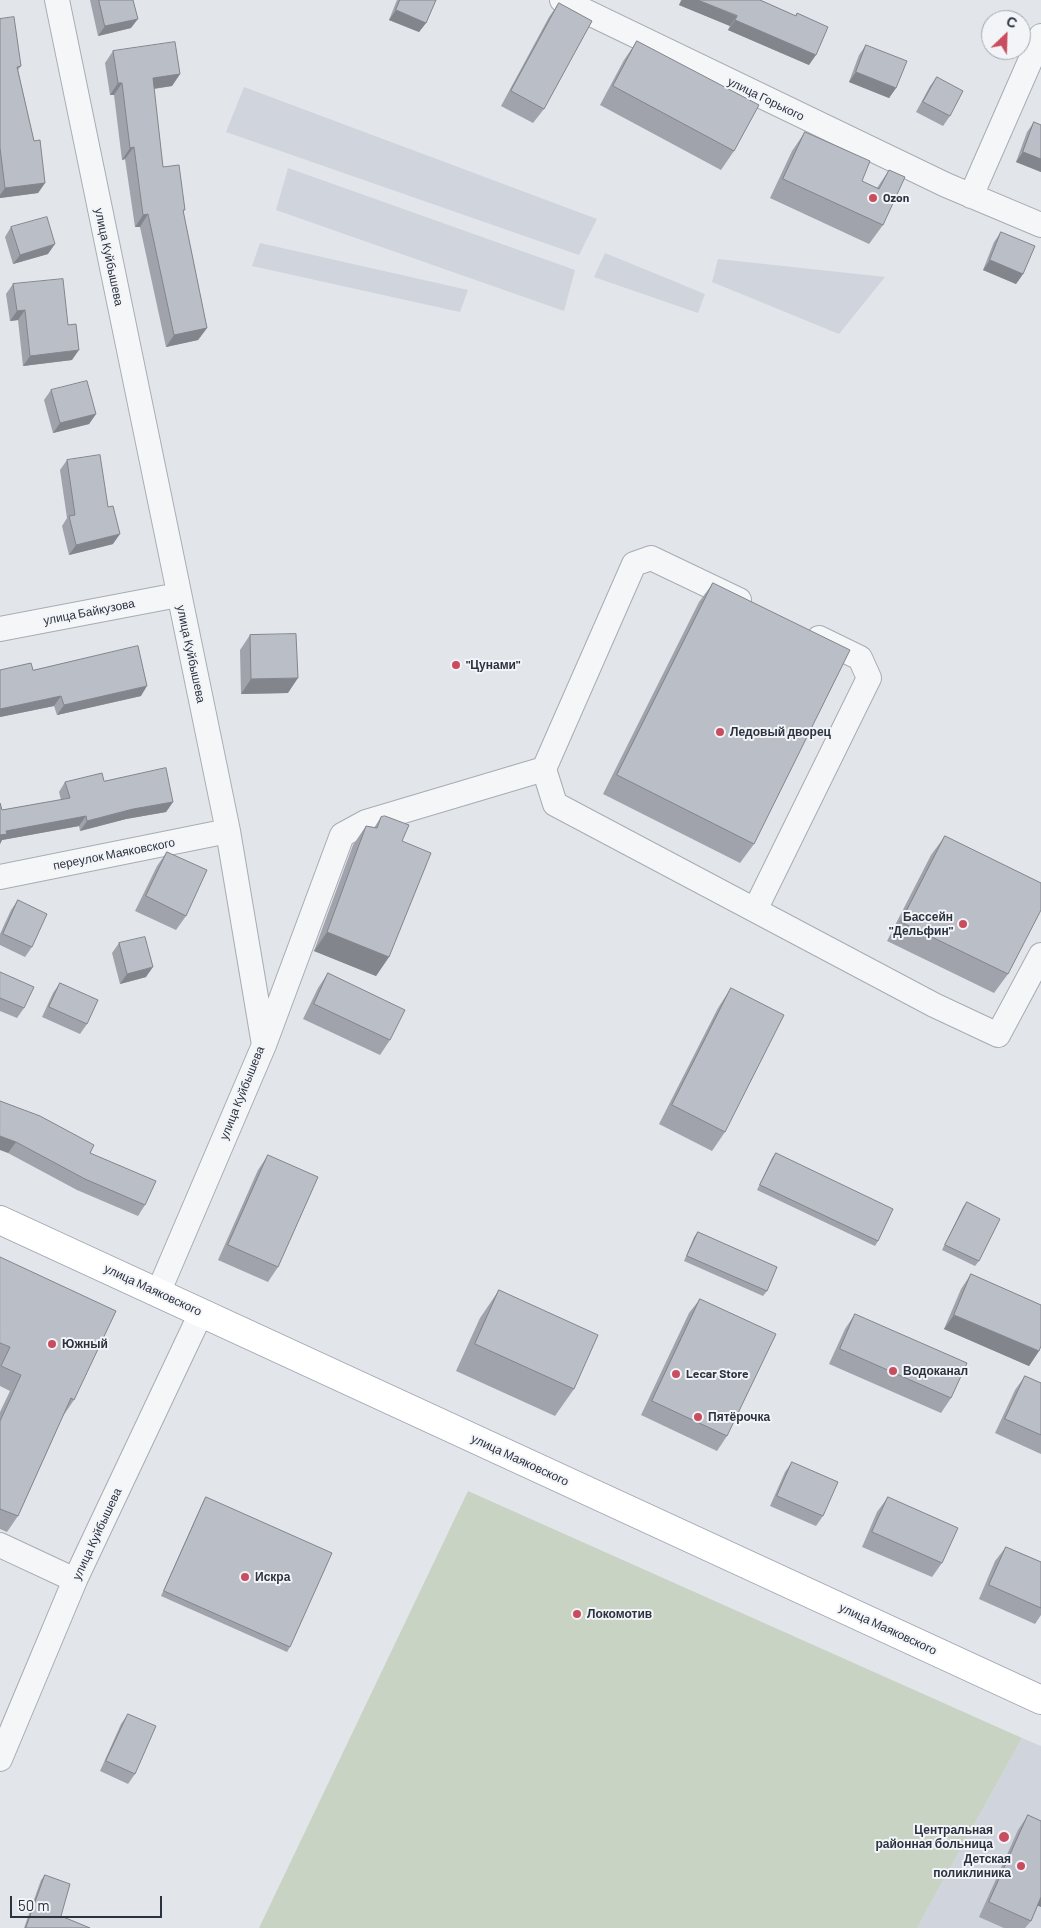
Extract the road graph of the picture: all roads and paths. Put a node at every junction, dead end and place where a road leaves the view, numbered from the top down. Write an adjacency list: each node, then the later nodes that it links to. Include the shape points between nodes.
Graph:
1 (57, 0): 6 (street, улица Куйбышева)
2 (562, 0): 4 (street, улица Горького)
3 (1041, 36): 4 (street)
4 (971, 196): 5 (street, улица Горького)
5 (1041, 225)
6 (178, 595): 8 (street, улица Байкузова); 11 (street, улица Куйбышева)
7 (755, 608): 10 (street, via 651,558 634,564)
8 (0, 628)
9 (799, 629): 13 (street, via 860,658 869,678)
10 (544, 769): 13 (street, via 555,804); 15 (street, via 366,822 342,835)
11 (228, 831): 12 (street, переулок Маяковского); 15 (street, улица Куйбышева)
12 (0, 877)
13 (756, 910): 14 (street, via 934,1005 998,1035)
14 (1041, 955)
15 (264, 1045): 17 (street, улица Куйбышева)
16 (0, 1220): 17 (main road, улица Маяковского)
17 (158, 1293): 18 (main road, улица Маяковского)
18 (201, 1313): 20 (street, улица Куйбышева); 21 (main road, улица Маяковского)
19 (0, 1545): 20 (street)
20 (75, 1580): 22 (street, улица Куйбышева)
21 (1040, 1695)
22 (0, 1759)

